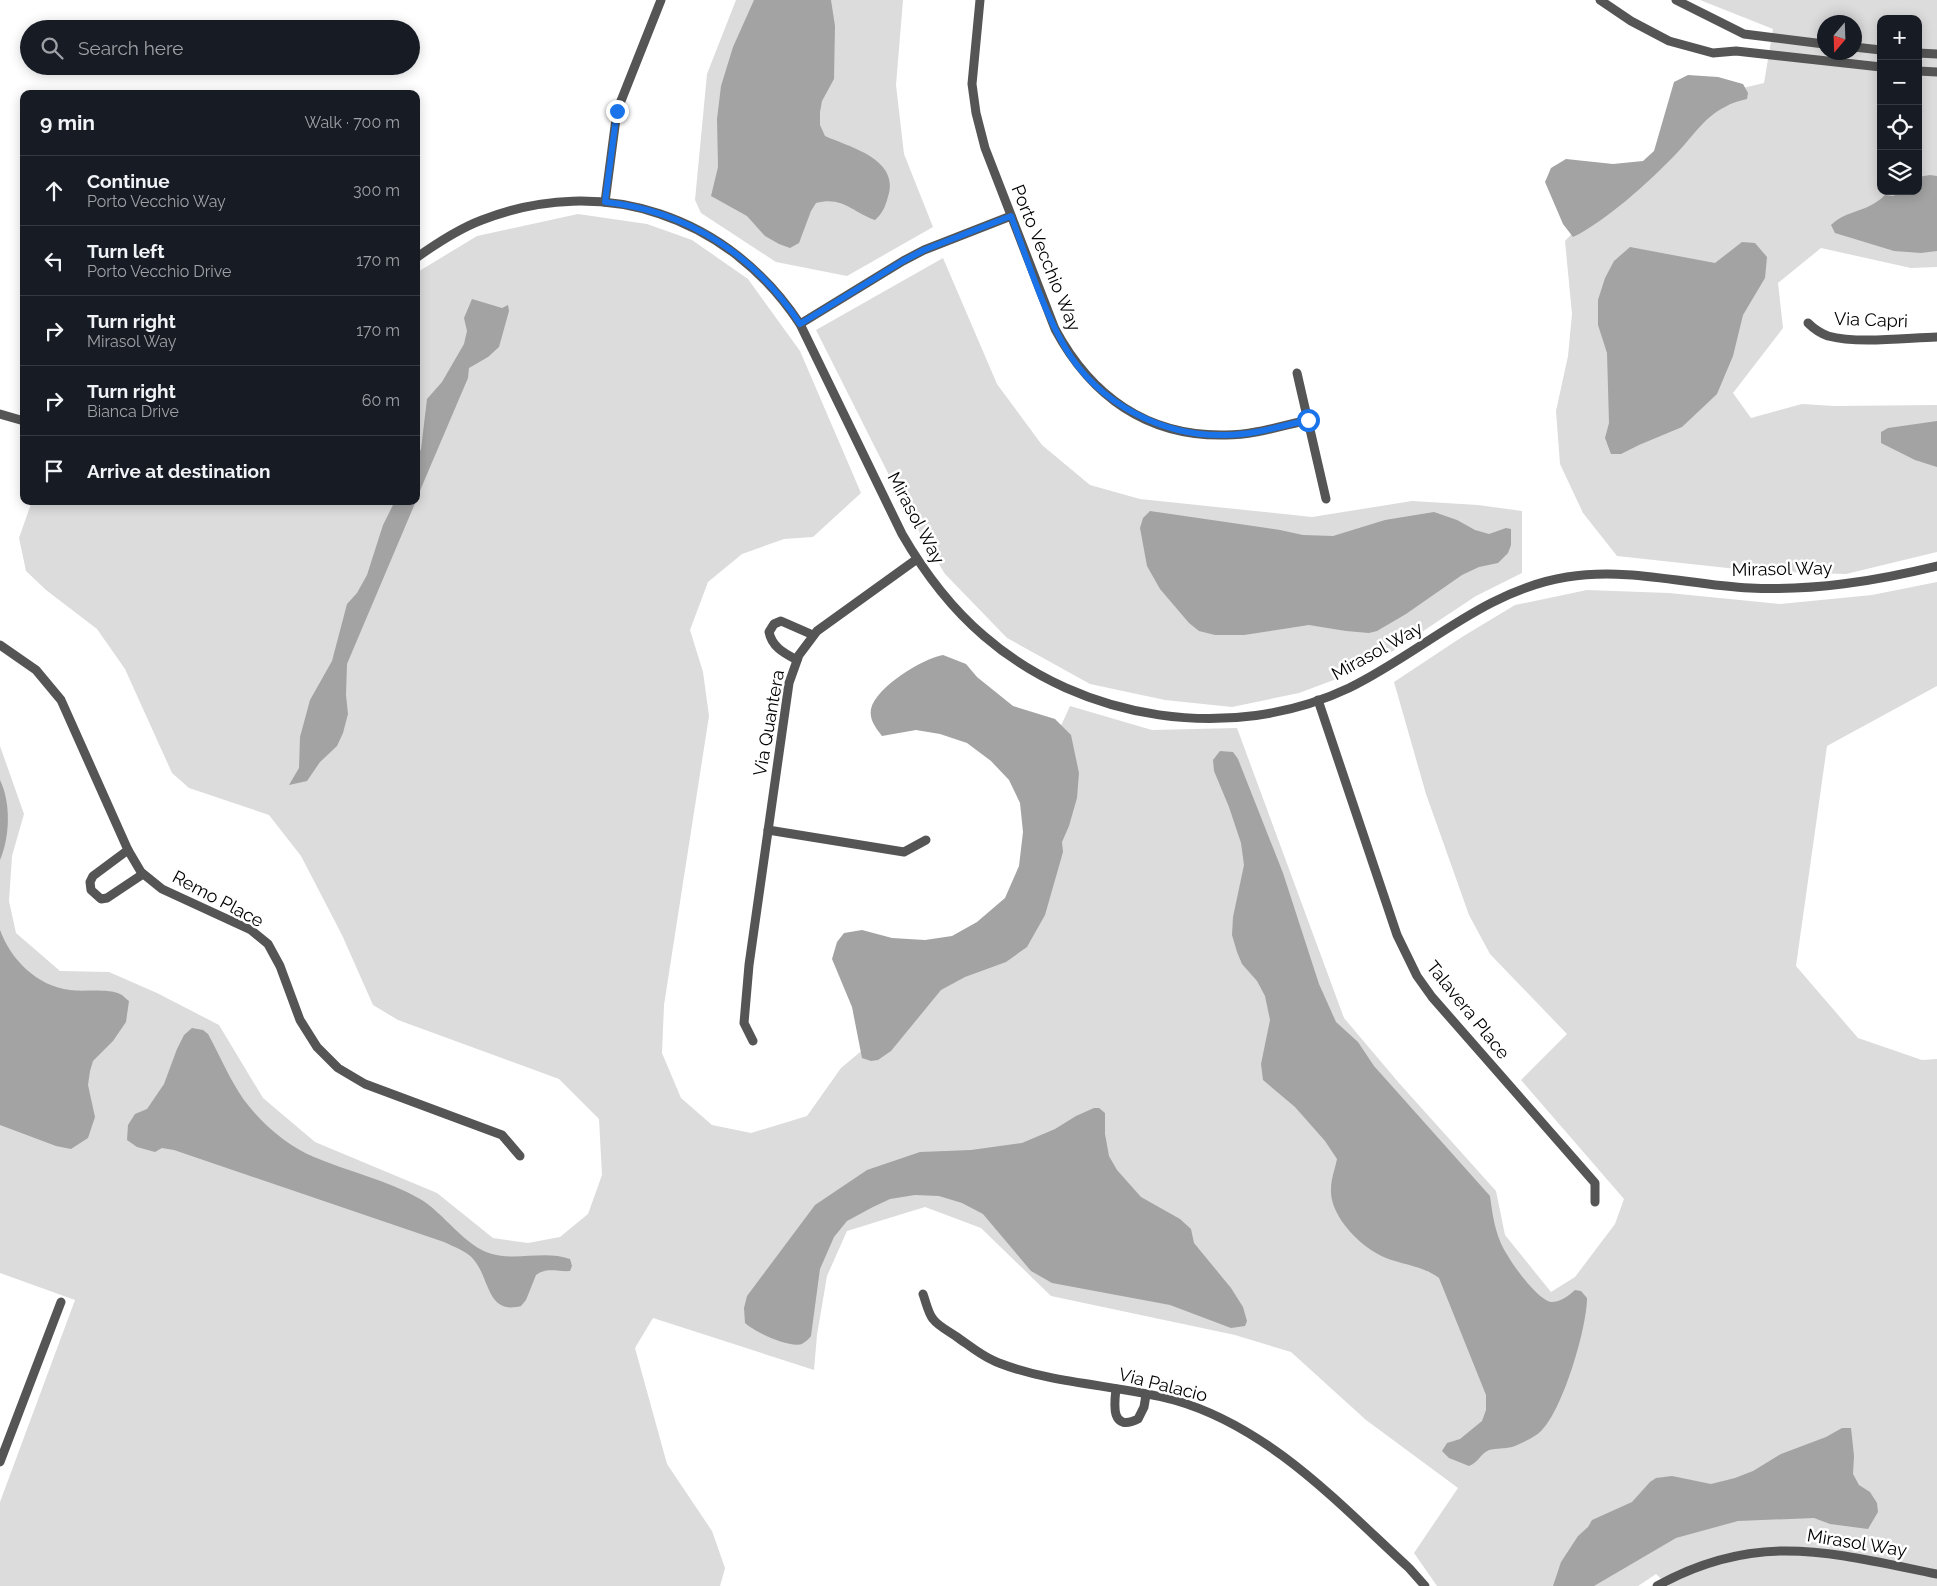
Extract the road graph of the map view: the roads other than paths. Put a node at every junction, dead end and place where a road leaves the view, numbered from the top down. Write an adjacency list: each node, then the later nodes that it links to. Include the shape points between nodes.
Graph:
1 (661, 0): 13 (street, via 617,111)
2 (980, 0): 14 (street, Porto Vecchio Way, via 972,84 976,112 985,148)
3 (1600, 0): 10 (street, via 1631,21 1687,47 1713,53 1736,51)
4 (1676, 0): 5 (street, via 1744,34)
5 (1817, 43)
6 (1862, 48): 7 (street)
7 (1877, 50)
8 (1922, 53): 9 (street)
9 (1937, 54)
10 (1877, 67)
11 (1922, 71): 12 (street)
12 (1937, 72)
13 (605, 202): 15 (street, Mirasol Way, via 550,202 505,211 456,232); 17 (street, Mirasol Way, via 648,210 710,236 763,277)
14 (1011, 216): 17 (street, via 924,250); 21 (street, Porto Vecchio Way, via 1063,344 1082,371 1111,398 1163,426 1207,435 1252,433)
15 (420, 255)
16 (1808, 323): 18 (street, Via Capri, via 1829,336 1858,340)
17 (800, 324): 24 (street, Mirasol Way)
18 (1937, 337)
19 (1297, 373): 21 (street)
20 (0, 414): 22 (street)
21 (1308, 420): 23 (street)
22 (20, 421)
23 (1326, 499)
24 (917, 559): 26 (street, Via Quantera, via 826,623); 29 (street, Mirasol Way, via 957,610 1003,651 1049,680 1097,700 1157,715 1205,718 1259,715)
25 (1937, 566): 29 (street, Mirasol Way, via 1881,579 1811,587 1719,586 1617,574 1567,577 1498,598 1372,676)
26 (814, 635): 28 (street, Via Quantera); 28 (street, via 781,621 774,624 769,632 770,640 781,652)
27 (0, 644): 32 (street, Remo Place, via 36,670 61,700)
28 (797, 660): 30 (street, Via Quantera, via 789,683)
29 (1318, 700): 36 (street, Talavera Place, via 1397,935 1417,976 1594,1183)
30 (768, 830): 31 (street, via 904,852); 34 (street, Via Quantera, via 744,1023)
31 (926, 840)
32 (128, 850): 33 (street, Remo Place); 33 (street, via 93,876 91,890 101,899 107,898)
33 (143, 874): 35 (street, Remo Place, via 162,889 251,930 268,944 280,966 300,1020 317,1047 338,1068 365,1084 502,1135)
34 (753, 1041)
35 (520, 1156)
36 (1595, 1202)
37 (923, 1294): 39 (street, Via Palacio, via 933,1319 998,1363)
38 (61, 1302): 41 (street)
39 (1116, 1389): 40 (street, Via Palacio); 40 (street, via 1114,1412 1116,1417 1127,1422 1138,1419)
40 (1146, 1394): 43 (street, Via Palacio, via 1209,1412 1270,1446 1298,1467)
41 (0, 1462)
42 (1937, 1574): 44 (street, Mirasol Way, via 1822,1552 1772,1550 1719,1559)
43 (1426, 1586)
44 (1657, 1586)

